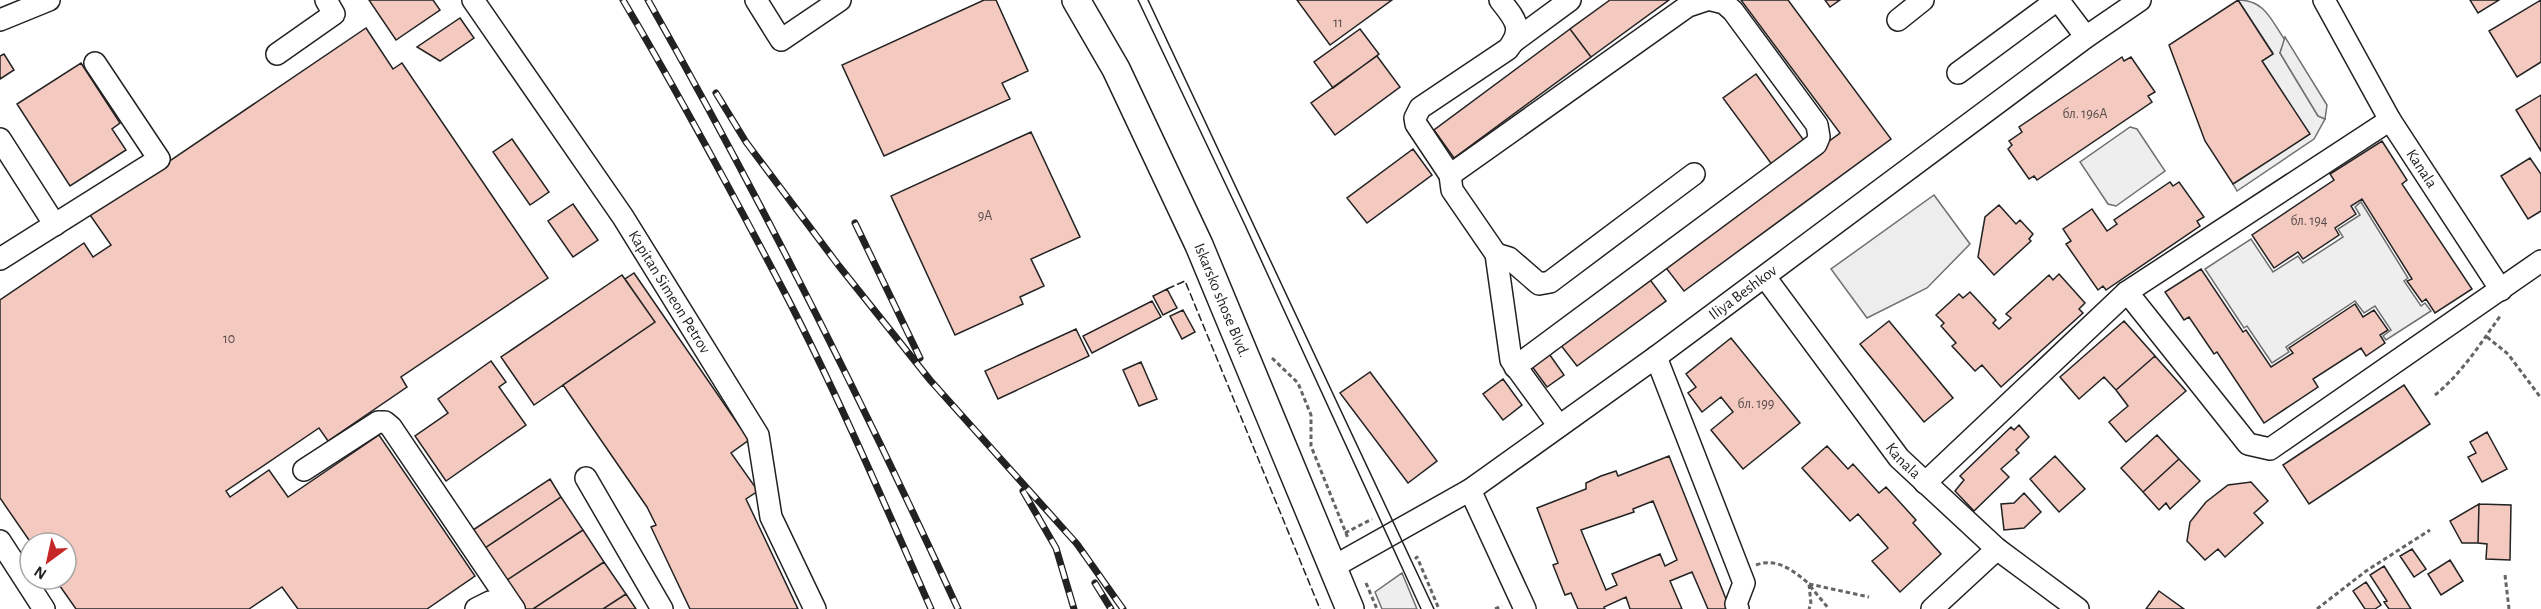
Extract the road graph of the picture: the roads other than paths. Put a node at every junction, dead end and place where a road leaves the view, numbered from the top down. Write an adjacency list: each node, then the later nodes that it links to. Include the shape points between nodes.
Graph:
1 (49, 0): 15 (street)
2 (326, 0): 19 (street, via 334,14)
3 (473, 0): 47 (street, Kapitan Simeon Petrov, via 623,217 758,435 771,517)
4 (756, 0): 5 (street, via 781,40)
5 (840, 0)
6 (1076, 0): 42 (main road, Iskarsko shose Blvd., via 1116,69 1199,245)
7 (1500, 0): 18 (street, via 1516,21)
8 (1570, 0): 18 (street)
9 (1706, 0): 25 (street, via 1688,6)
10 (1712, 0): 34 (street, via 1733,10 1817,125 1816,144)
11 (1923, 0): 16 (street)
12 (2058, 0): 17 (street); 21 (street)
13 (2140, 0): 17 (street, Iliya Beshkov)
14 (2324, 0): 22 (street, Kanala)
15 (0, 20)
16 (1898, 20)
17 (2086, 37): 30 (street, Iliya Beshkov)
18 (1513, 42): 25 (street, via 1416,112 1416,124)
19 (277, 54)
20 (95, 63): 26 (street, via 159,159)
21 (1958, 73)
22 (2390, 120): 31 (street, Kanala); 32 (street)
23 (0, 139): 26 (street)
24 (1694, 174): 27 (street, via 1550,282 1539,284 1509,258)
25 (1450, 175): 27 (street, via 1452,190)
26 (55, 225): 28 (street)
27 (1496, 254): 34 (street, via 1509,351)
28 (0, 259)
29 (2541, 261): 31 (street)
30 (1766, 277): 33 (street, Iliya Beshkov); 38 (street, Kanala, via 1899,458)
31 (2507, 286): 32 (street, via 2270,449 2248,444)
32 (2127, 292): 38 (street)
33 (1656, 357): 35 (street, Iliya Beshkov); 50 (street, via 1744,583 1736,604)
34 (1515, 367): 35 (street)
35 (1559, 426): 39 (street, Iliya Beshkov)
36 (304, 470): 45 (street, via 378,422 385,422)
37 (586, 478): 46 (street)
38 (1925, 483): 41 (street, Kanala)
39 (1470, 490): 42 (street, Iliya Beshkov); 49 (street)
40 (0, 541): 43 (street)
41 (1997, 549): 51 (street); 52 (street, Kanala)
42 (1333, 567): 48 (main road, Iskarsko shose Blvd.)
43 (44, 609)
44 (476, 609): 45 (street, via 490,602)
45 (514, 609)
46 (662, 609)
47 (815, 609)
48 (1350, 609)
49 (1525, 609)
50 (1738, 609)
51 (1932, 609)
52 (2078, 609)

